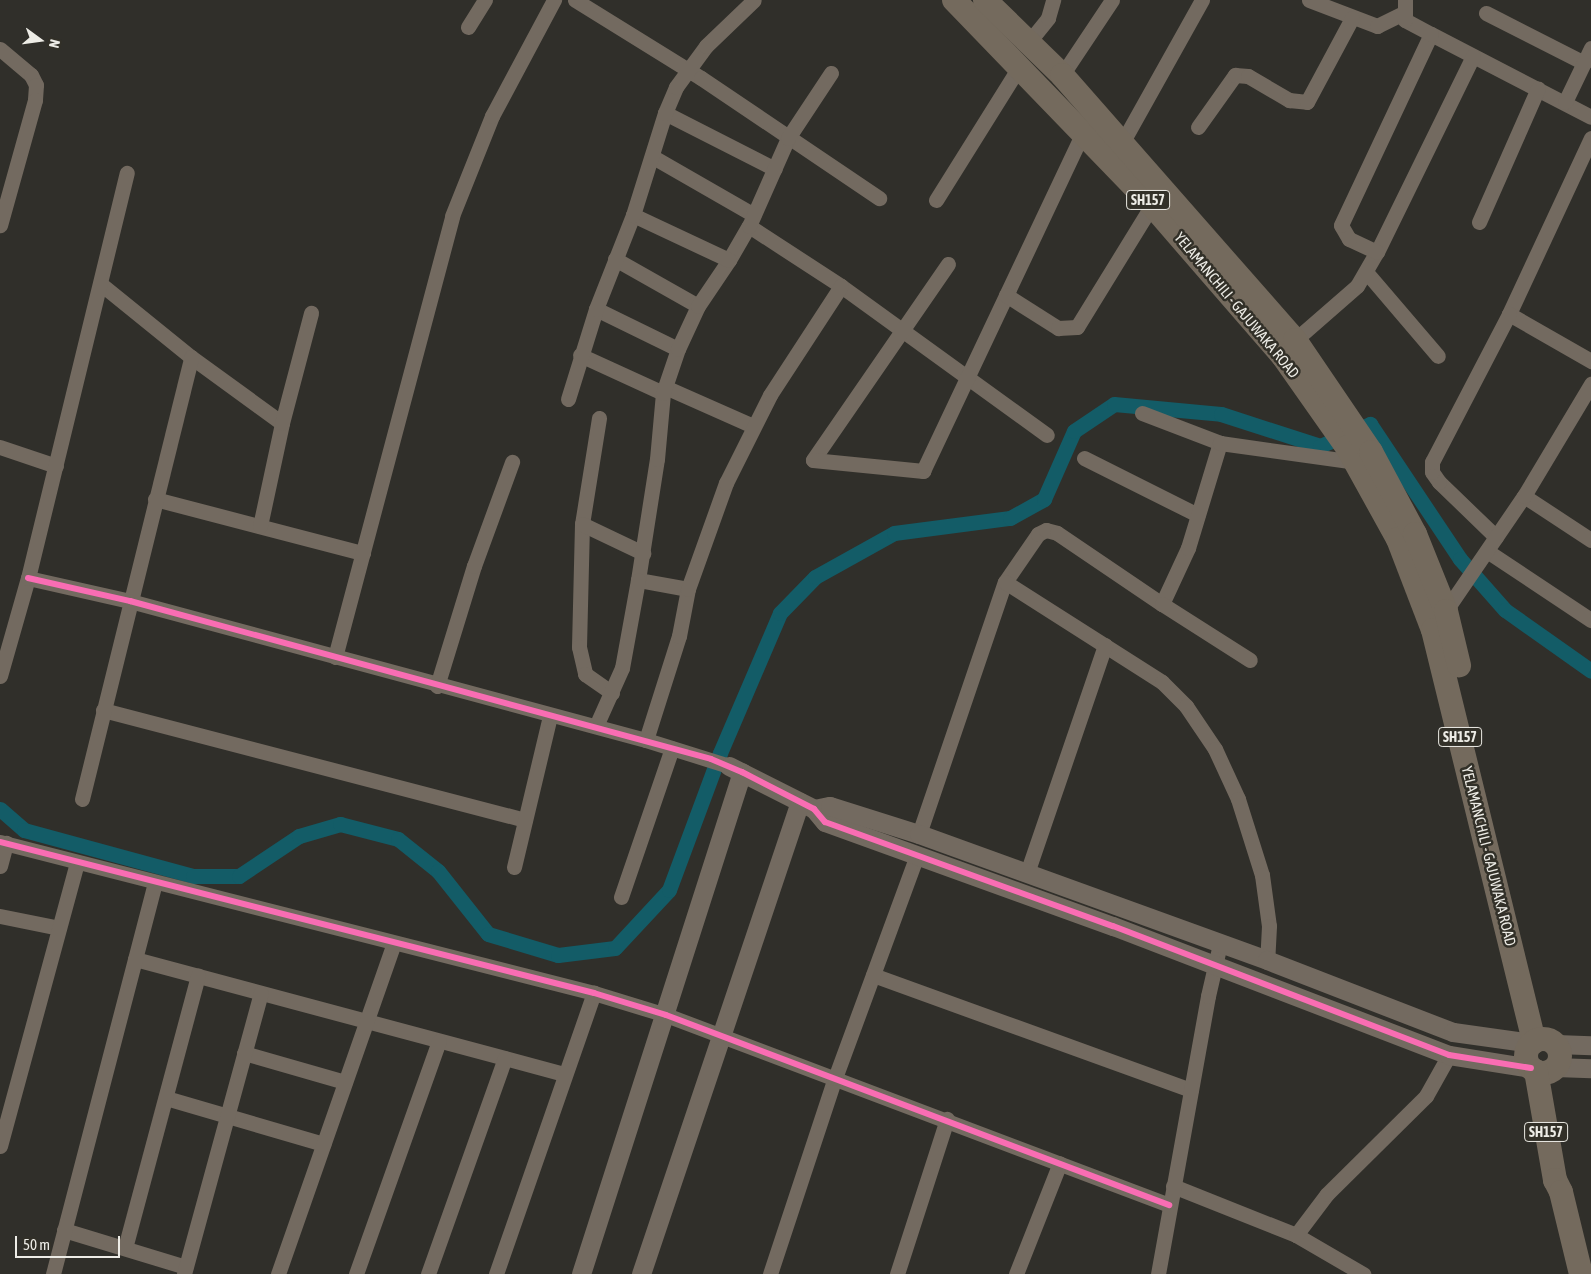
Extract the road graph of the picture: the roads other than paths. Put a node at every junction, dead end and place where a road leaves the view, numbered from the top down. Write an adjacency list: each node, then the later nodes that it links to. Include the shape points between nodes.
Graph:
1 (485, 0): 14 (street)
2 (554, 0): 88 (street, via 492,116 452,216)
3 (575, 0): 22 (street)
4 (754, 0): 22 (street)
5 (954, 0): 21 (main road, YELAMANCHILI - GAJUWAKA ROAD / SH157)
6 (985, 0): 16 (main road, YELAMANCHILI - GAJUWAKA ROAD / SH157)
7 (1053, 0): 16 (street, via 1048,18)
8 (1112, 0): 24 (street)
9 (1202, 0): 33 (street)
10 (1310, 0): 13 (street)
11 (1404, 7): 13 (street, via 1377,26); 15 (street, via 1413,26)
12 (1486, 13): 20 (street)
13 (1352, 18): 29 (street, via 1307,102 1289,100 1248,76 1235,75)
14 (468, 27)
15 (1431, 34): 19 (street); 45 (street, via 1342,217 1342,233 1349,240)
16 (1028, 43): 24 (main road, YELAMANCHILI - GAJUWAKA ROAD / SH157)
17 (1591, 48): 20 (street)
18 (0, 49): 37 (street, via 31,75 36,85 35,100)
19 (1473, 56): 25 (street); 45 (street)
20 (1584, 63): 26 (street)
21 (1019, 67): 30 (main road, YELAMANCHILI - GAJUWAKA ROAD / SH157); 39 (street)
22 (686, 69): 27 (street); 31 (street)
23 (831, 73): 31 (street)
24 (1062, 75): 33 (main road, YELAMANCHILI - GAJUWAKA ROAD / SH157)
25 (1538, 88): 26 (street); 43 (street)
26 (1565, 102): 28 (street)
27 (665, 112): 34 (street); 35 (street)
28 (1591, 117)
29 (1198, 127)
30 (1083, 133): 40 (main road, YELAMANCHILI - GAJUWAKA ROAD / SH157); 52 (street)
31 (788, 138): 35 (street); 38 (street)
32 (1591, 138): 56 (street)
33 (1122, 143): 58 (main road, YELAMANCHILI - GAJUWAKA ROAD / SH157)
34 (652, 157): 41 (street); 42 (street)
35 (775, 169): 42 (street)
36 (127, 173): 50 (street)
37 (4, 187): 44 (street)
38 (879, 198)
39 (936, 200)
40 (1152, 205): 52 (street, via 1077,327 1058,328); 64 (main road, YELAMANCHILI - GAJUWAKA ROAD / SH157)
41 (633, 215): 46 (street); 47 (street)
42 (751, 220): 47 (street); 51 (street)
43 (1479, 222)
44 (0, 225)
45 (1377, 252): 49 (street)
46 (615, 258): 53 (street); 54 (street)
47 (729, 260): 53 (street)
48 (948, 264): 57 (street)
49 (1367, 273): 58 (street, via 1346,298); 62 (street)
50 (102, 285): 60 (street); 79 (street)
51 (841, 286): 57 (street); 72 (street)
52 (1006, 295): 65 (street)
53 (698, 306): 59 (street)
54 (596, 309): 59 (street); 61 (street)
55 (311, 313): 71 (street)
56 (1509, 314): 63 (street); 85 (street, via 1432,462 1432,472 1439,482)
57 (902, 331): 65 (street); 65 (street, via 813,460 923,471)
58 (1295, 340): 64 (main road, YELAMANCHILI - GAJUWAKA ROAD / SH157)
59 (678, 348): 67 (street)
60 (191, 356): 71 (street); 81 (street)
61 (580, 356): 67 (street); 68 (street)
62 (1438, 356)
63 (1591, 361)
64 (1303, 369): 76 (main road, YELAMANCHILI - GAJUWAKA ROAD / SH157)
65 (966, 379): 73 (street)
66 (1591, 384): 80 (street)
67 (664, 390): 72 (street); 89 (street)
68 (568, 399)
69 (1142, 413): 74 (street)
70 (599, 418): 83 (street)
71 (282, 424): 84 (street)
72 (754, 426): 93 (street, via 726,483)
73 (1046, 435)
74 (1220, 443): 76 (street); 82 (street)
75 (0, 446): 79 (street)
76 (1357, 454): 96 (main road, YELAMANCHILI - GAJUWAKA ROAD / SH157, via 1415,534)
77 (1084, 458): 82 (street)
78 (512, 462): 102 (street, via 474,566)
79 (56, 466): 90 (street)
80 (1524, 496): 85 (street); 86 (street)
81 (155, 499): 84 (street); 94 (street)
82 (1198, 514): 95 (street, via 1188,548)
83 (582, 524): 89 (street); 103 (street, via 579,648 585,674)
84 (260, 526): 88 (street)
85 (1496, 537): 87 (street)
86 (1591, 540)
87 (1487, 551): 96 (street); 97 (street)
88 (363, 553): 99 (street)
89 (643, 553): 91 (street)
90 (28, 578): 94 (street); 101 (street)
91 (638, 580): 93 (street); 103 (street, via 622,668)
92 (1005, 582): 95 (street, via 1038,534 1046,530 1057,533); 98 (street); 113 (street)
93 (688, 590): 107 (street, via 679,636)
94 (130, 601): 99 (street); 104 (street)
95 (1162, 604): 100 (street)
96 (1439, 620): 140 (main road, YELAMANCHILI - GAJUWAKA ROAD / SH157)
97 (1591, 620)
98 (1104, 645): 119 (street); 127 (street, via 1162,682 1186,706 1215,749 1238,799 1262,874 1269,926)
99 (336, 657): 102 (street)
100 (1250, 660)
101 (0, 676)
102 (437, 686): 105 (street)
103 (612, 693): 106 (street)
104 (103, 710): 110 (street); 112 (street)
105 (550, 716): 106 (street); 112 (street)
106 (596, 726): 107 (street)
107 (646, 740): 108 (street)
108 (672, 748): 109 (street); 121 (street)
109 (736, 769): 111 (street); 133 (street)
110 (82, 800)
111 (807, 805): 113 (street, via 830,806); 115 (street, via 825,822); 135 (street, via 787,834)
112 (525, 820): 118 (street)
113 (919, 834): 119 (street)
114 (3, 843): 116 (street); 117 (street)
115 (917, 855): 128 (street); 130 (street)
116 (77, 862): 120 (street); 123 (street)
117 (0, 866)
118 (514, 867)
119 (1027, 873): 125 (street)
120 (155, 882): 124 (street); 126 (street)
121 (621, 897)
122 (0, 916): 123 (street)
123 (59, 928): 151 (street)
124 (394, 943): 132 (street); 134 (street)
125 (1220, 944): 127 (street); 128 (street)
126 (135, 959): 129 (street); 155 (street)
127 (1267, 960): 140 (street, via 1453,1032)
128 (1214, 966): 139 (street); 146 (street)
129 (198, 976): 131 (street); 147 (street)
130 (873, 976): 144 (street); 146 (street)
131 (261, 993): 134 (street); 138 (street)
132 (594, 993): 133 (street); 143 (street)
133 (666, 1015): 135 (street); 164 (street)
134 (366, 1022): 136 (street); 145 (street)
135 (723, 1037): 144 (street); 165 (street)
136 (439, 1041): 141 (street); 161 (street)
137 (1591, 1045): 140 (street)
138 (244, 1053): 145 (street); 148 (street)
139 (1448, 1055): 140 (street); 156 (street, via 1426,1096 1327,1194)
140 (1543, 1056): 142 (street); 171 (main road, YELAMANCHILI - GAJUWAKA ROAD / SH157, via 1555,1180 1561,1192)
141 (505, 1058): 143 (street); 162 (street)
142 (1591, 1068)
143 (565, 1074): 163 (street)
144 (834, 1078): 149 (street); 166 (street)
145 (345, 1082): 150 (street)
146 (1191, 1090): 153 (street)
147 (166, 1098): 148 (street); 157 (street)
148 (228, 1115): 150 (street); 158 (street)
149 (947, 1119): 152 (street); 167 (street)
150 (323, 1144): 160 (street)
151 (0, 1146)
152 (1060, 1163): 154 (street); 168 (street)
153 (1173, 1186): 154 (street); 156 (street)
154 (1169, 1205): 169 (street)
155 (64, 1230): 157 (street); 159 (street)
156 (1296, 1235): 170 (street)
157 (125, 1248): 158 (street)
158 (185, 1271)
159 (53, 1274)
160 (278, 1274)
161 (356, 1274)
162 (428, 1274)
163 (496, 1274)
164 (581, 1274)
165 (641, 1274)
166 (770, 1274)
167 (897, 1274)
168 (1016, 1274)
169 (1158, 1274)
170 (1363, 1274)
171 (1581, 1274)

